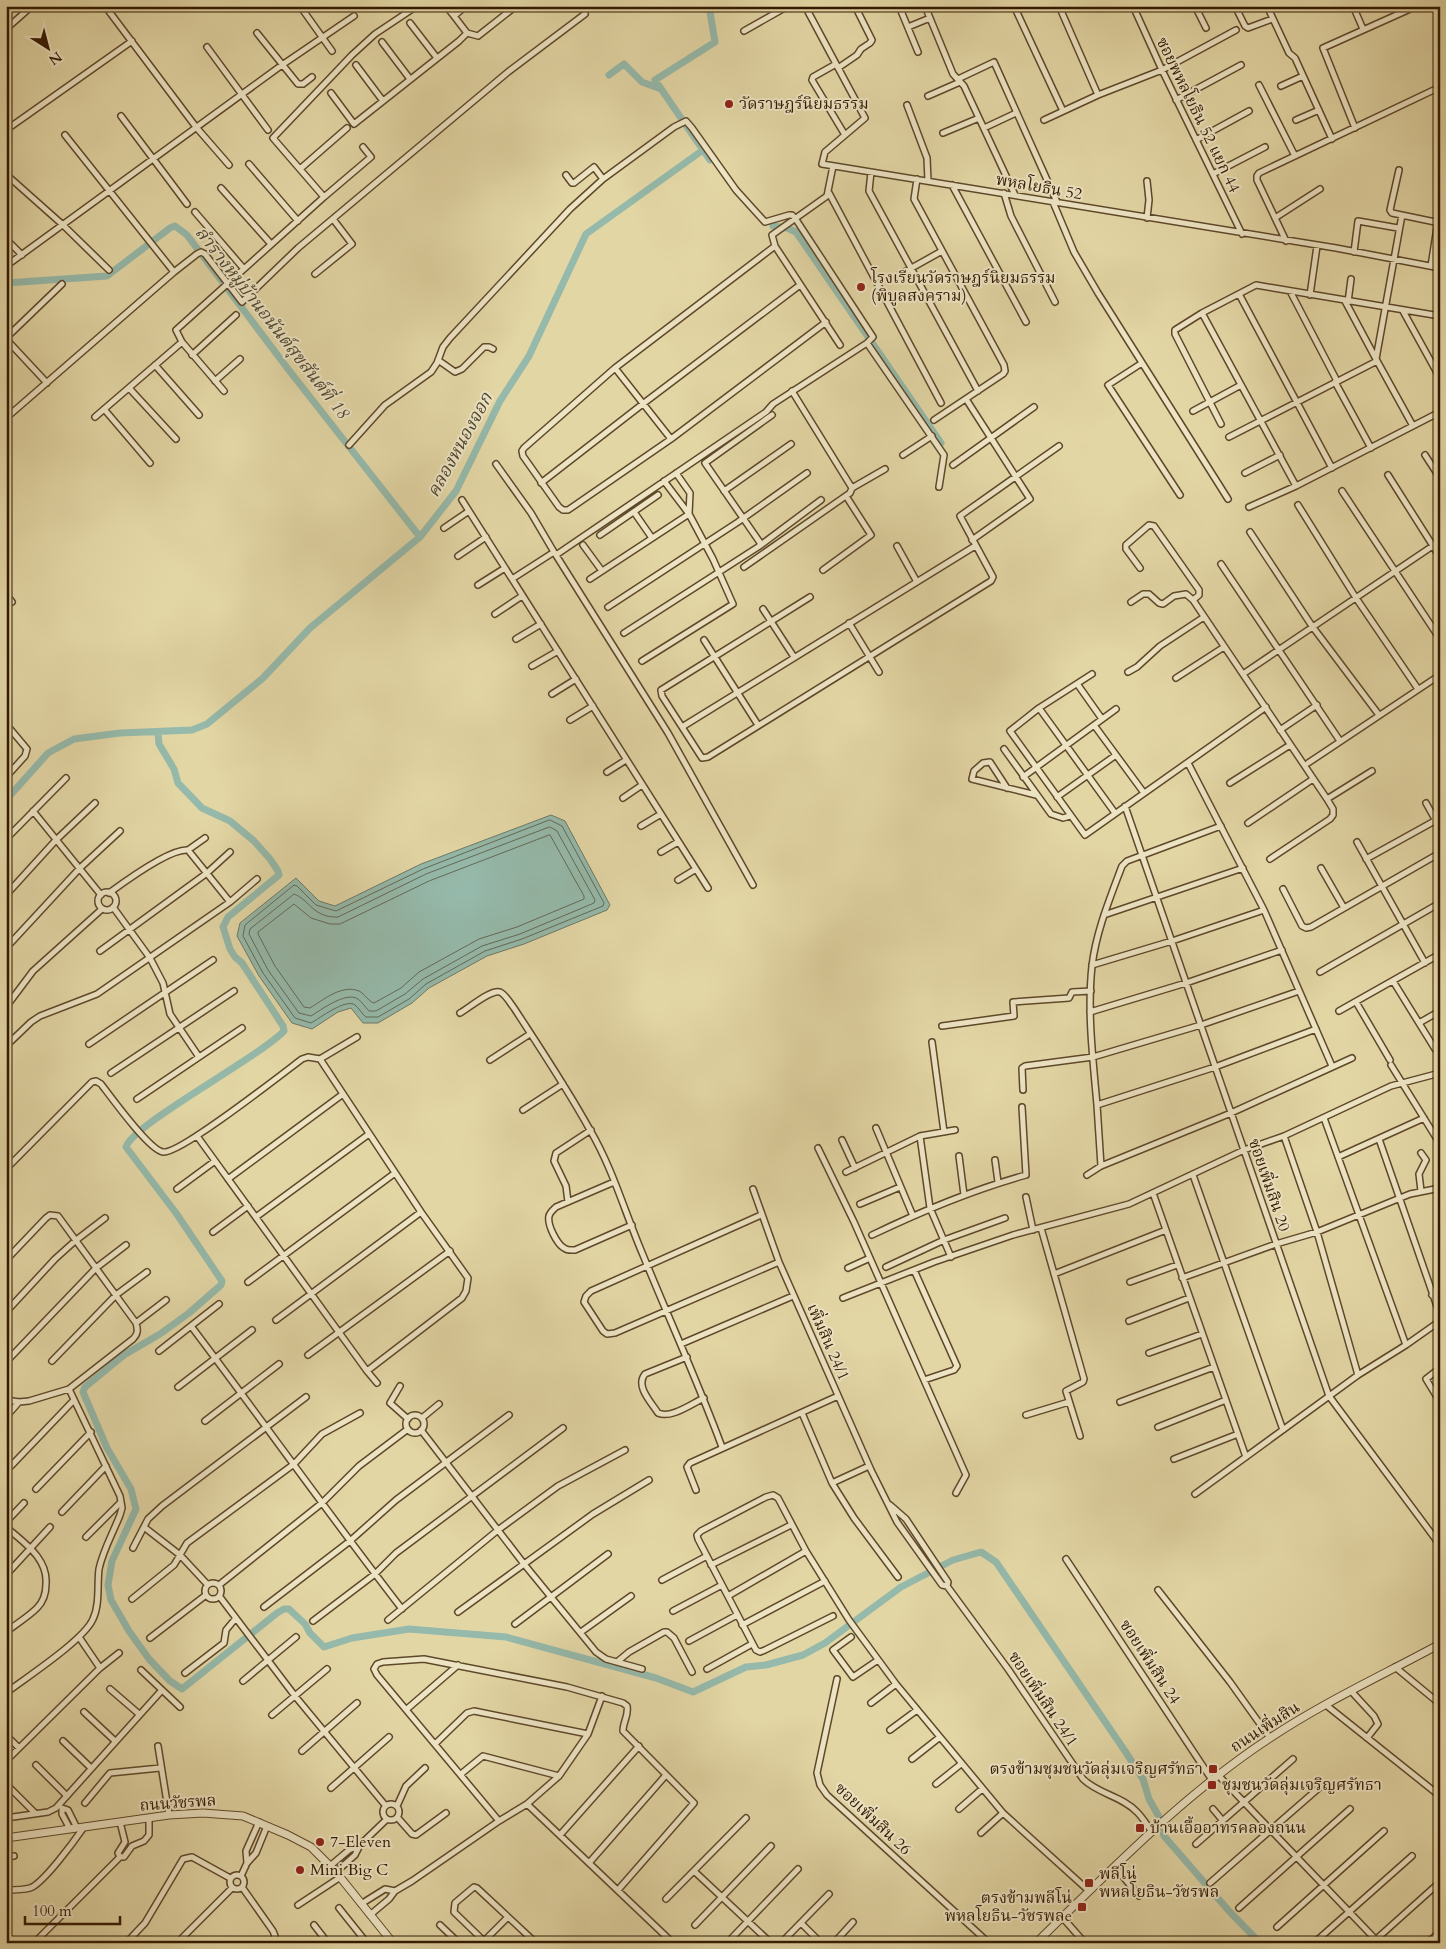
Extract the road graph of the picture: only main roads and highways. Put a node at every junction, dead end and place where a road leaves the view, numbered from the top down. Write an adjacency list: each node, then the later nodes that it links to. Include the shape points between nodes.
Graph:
1 (15, 6): 2 (main road)
2 (6, 8)

